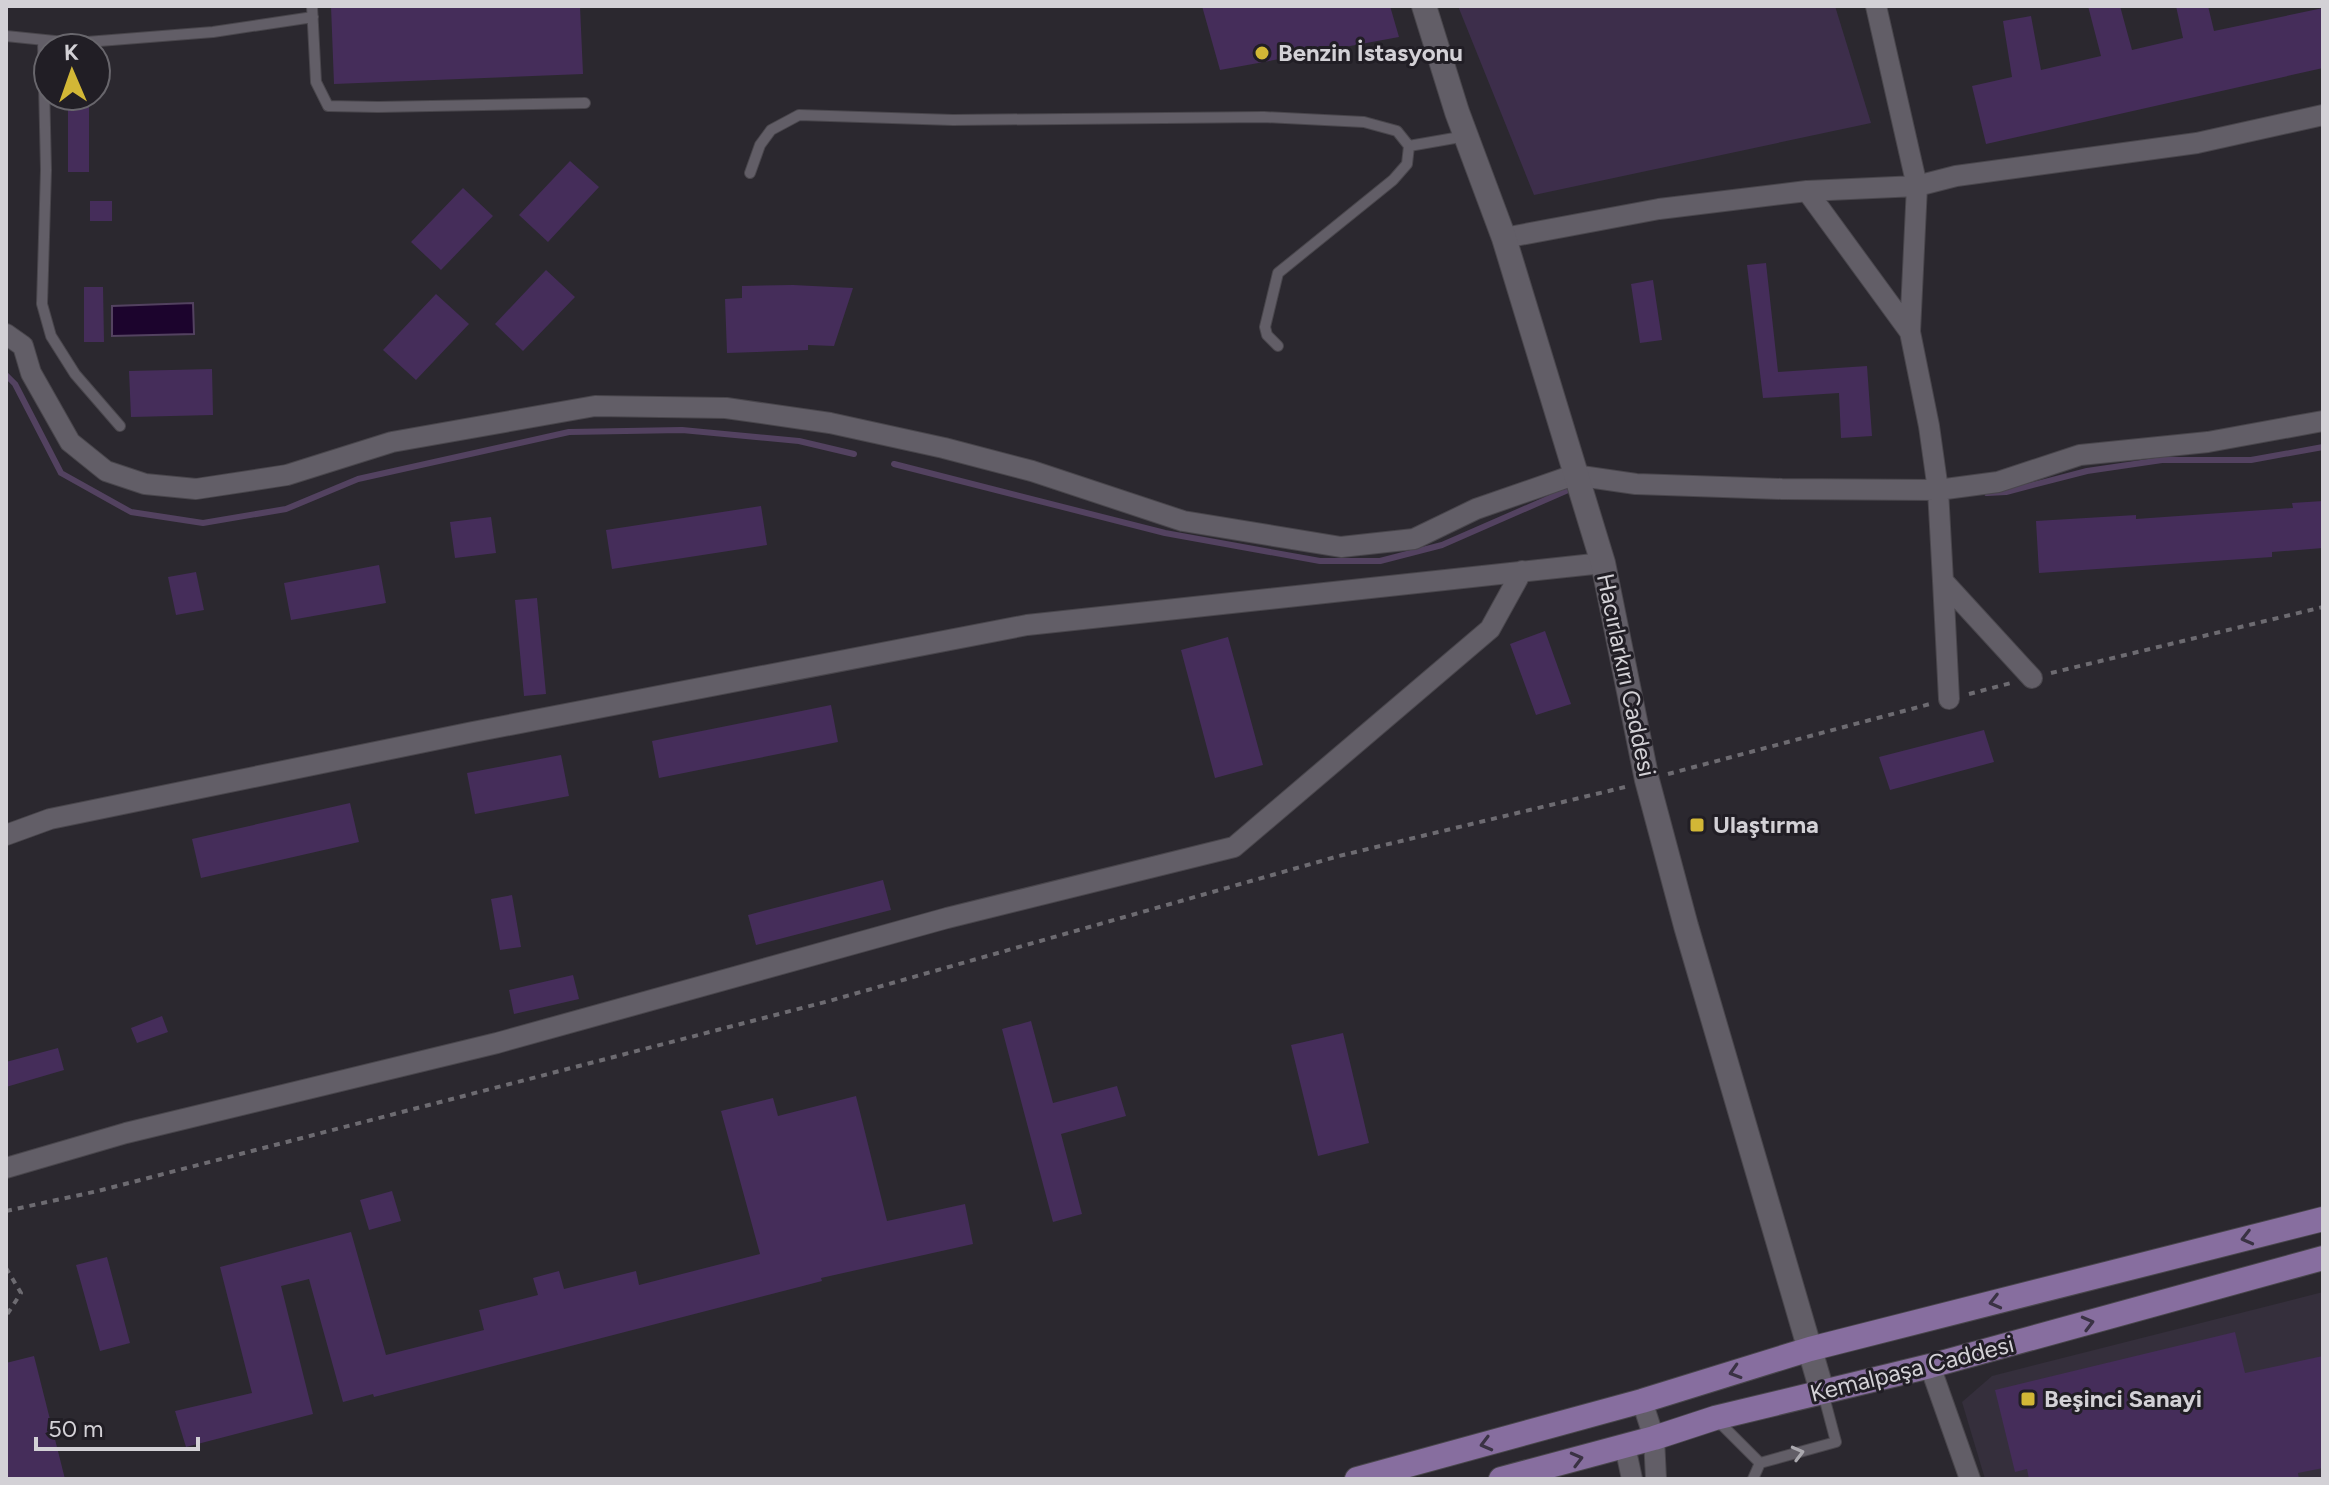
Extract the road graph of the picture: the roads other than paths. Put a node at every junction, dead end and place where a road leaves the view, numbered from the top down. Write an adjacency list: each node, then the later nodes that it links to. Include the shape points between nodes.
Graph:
1 (1424, 6): 10 (street, Hacırlarkırı Caddesi)
2 (1876, 6): 13 (street)
3 (313, 12): 6 (lane, via 213,32); 7 (lane, via 316,82 328,106)
4 (6, 36): 5 (lane)
5 (32, 40)
6 (112, 40)
7 (585, 103)
8 (45, 112): 20 (lane, via 42,304 51,336 75,374)
9 (2323, 115): 13 (street, via 2197,143)
10 (1467, 136): 11 (lane); 15 (street, Hacırlarkırı Caddesi)
11 (1409, 146): 12 (lane, via 1397,131 1364,122 799,115 771,130); 18 (lane, via 1407,164 1393,180 1278,273 1265,327)
12 (750, 173)
13 (1917, 186): 14 (street); 16 (street)
14 (1807, 191): 15 (street, via 1659,209); 16 (street)
15 (1504, 238): 21 (street, Hacırlarkırı Caddesi)
16 (1910, 332): 22 (street)
17 (6, 334): 21 (street, via 23,346 31,373 70,442 106,471 145,484 196,489 287,475 392,442 595,406 726,408 830,423 1032,471 1183,521 1341,547 1414,539 1476,509)
18 (1278, 346)
19 (2323, 421): 22 (street, via 2208,442 2080,455 1998,482)
20 (120, 426)
21 (1574, 475): 22 (street, via 1636,484); 23 (street, Hacırlarkırı Caddesi)
22 (1938, 490): 25 (street)
23 (1603, 563): 24 (street); 32 (street, Hacırlarkırı Caddesi, via 1647,780)
24 (1522, 571): 28 (street, via 1027,625 394,748 50,819); 29 (street, via 1490,629 1234,847)
25 (1943, 581): 26 (street); 27 (street)
26 (2032, 678)
27 (1949, 699)
28 (6, 835)
29 (6, 1168)
30 (2323, 1219): 32 (main road, Kemalpaşa Caddesi, one-way to 32)
31 (2323, 1258): 33 (main road, Kemalpaşa Caddesi, one-way to 31)
32 (1810, 1349): 34 (street, Hacırlarkırı Caddesi); 35 (main road, Kemalpaşa Caddesi, one-way to 35)
33 (1930, 1366): 34 (main road, Kemalpaşa Caddesi); 47 (street)
34 (1822, 1391): 37 (main road, Kemalpaşa Caddesi); 40 (lane, one-way to 34, via 1836,1442)
35 (1642, 1401): 36 (main road); 38 (street)
36 (1615, 1408): 39 (main road); 42 (main road, one-way to 42)
37 (1715, 1418): 38 (main road, Kemalpaşa Caddesi); 40 (lane)
38 (1654, 1438): 39 (main road, Kemalpaşa Caddesi); 45 (street)
39 (1625, 1446): 41 (main road, Kemalpaşa Caddesi, one-way to 39); 44 (street)
40 (1760, 1463): 46 (lane)
41 (1541, 1475): 43 (main road, Kemalpaşa Caddesi)
42 (1357, 1479)
43 (1501, 1479)
44 (1632, 1479)
45 (1656, 1479)
46 (1753, 1479)
47 (1970, 1479)

